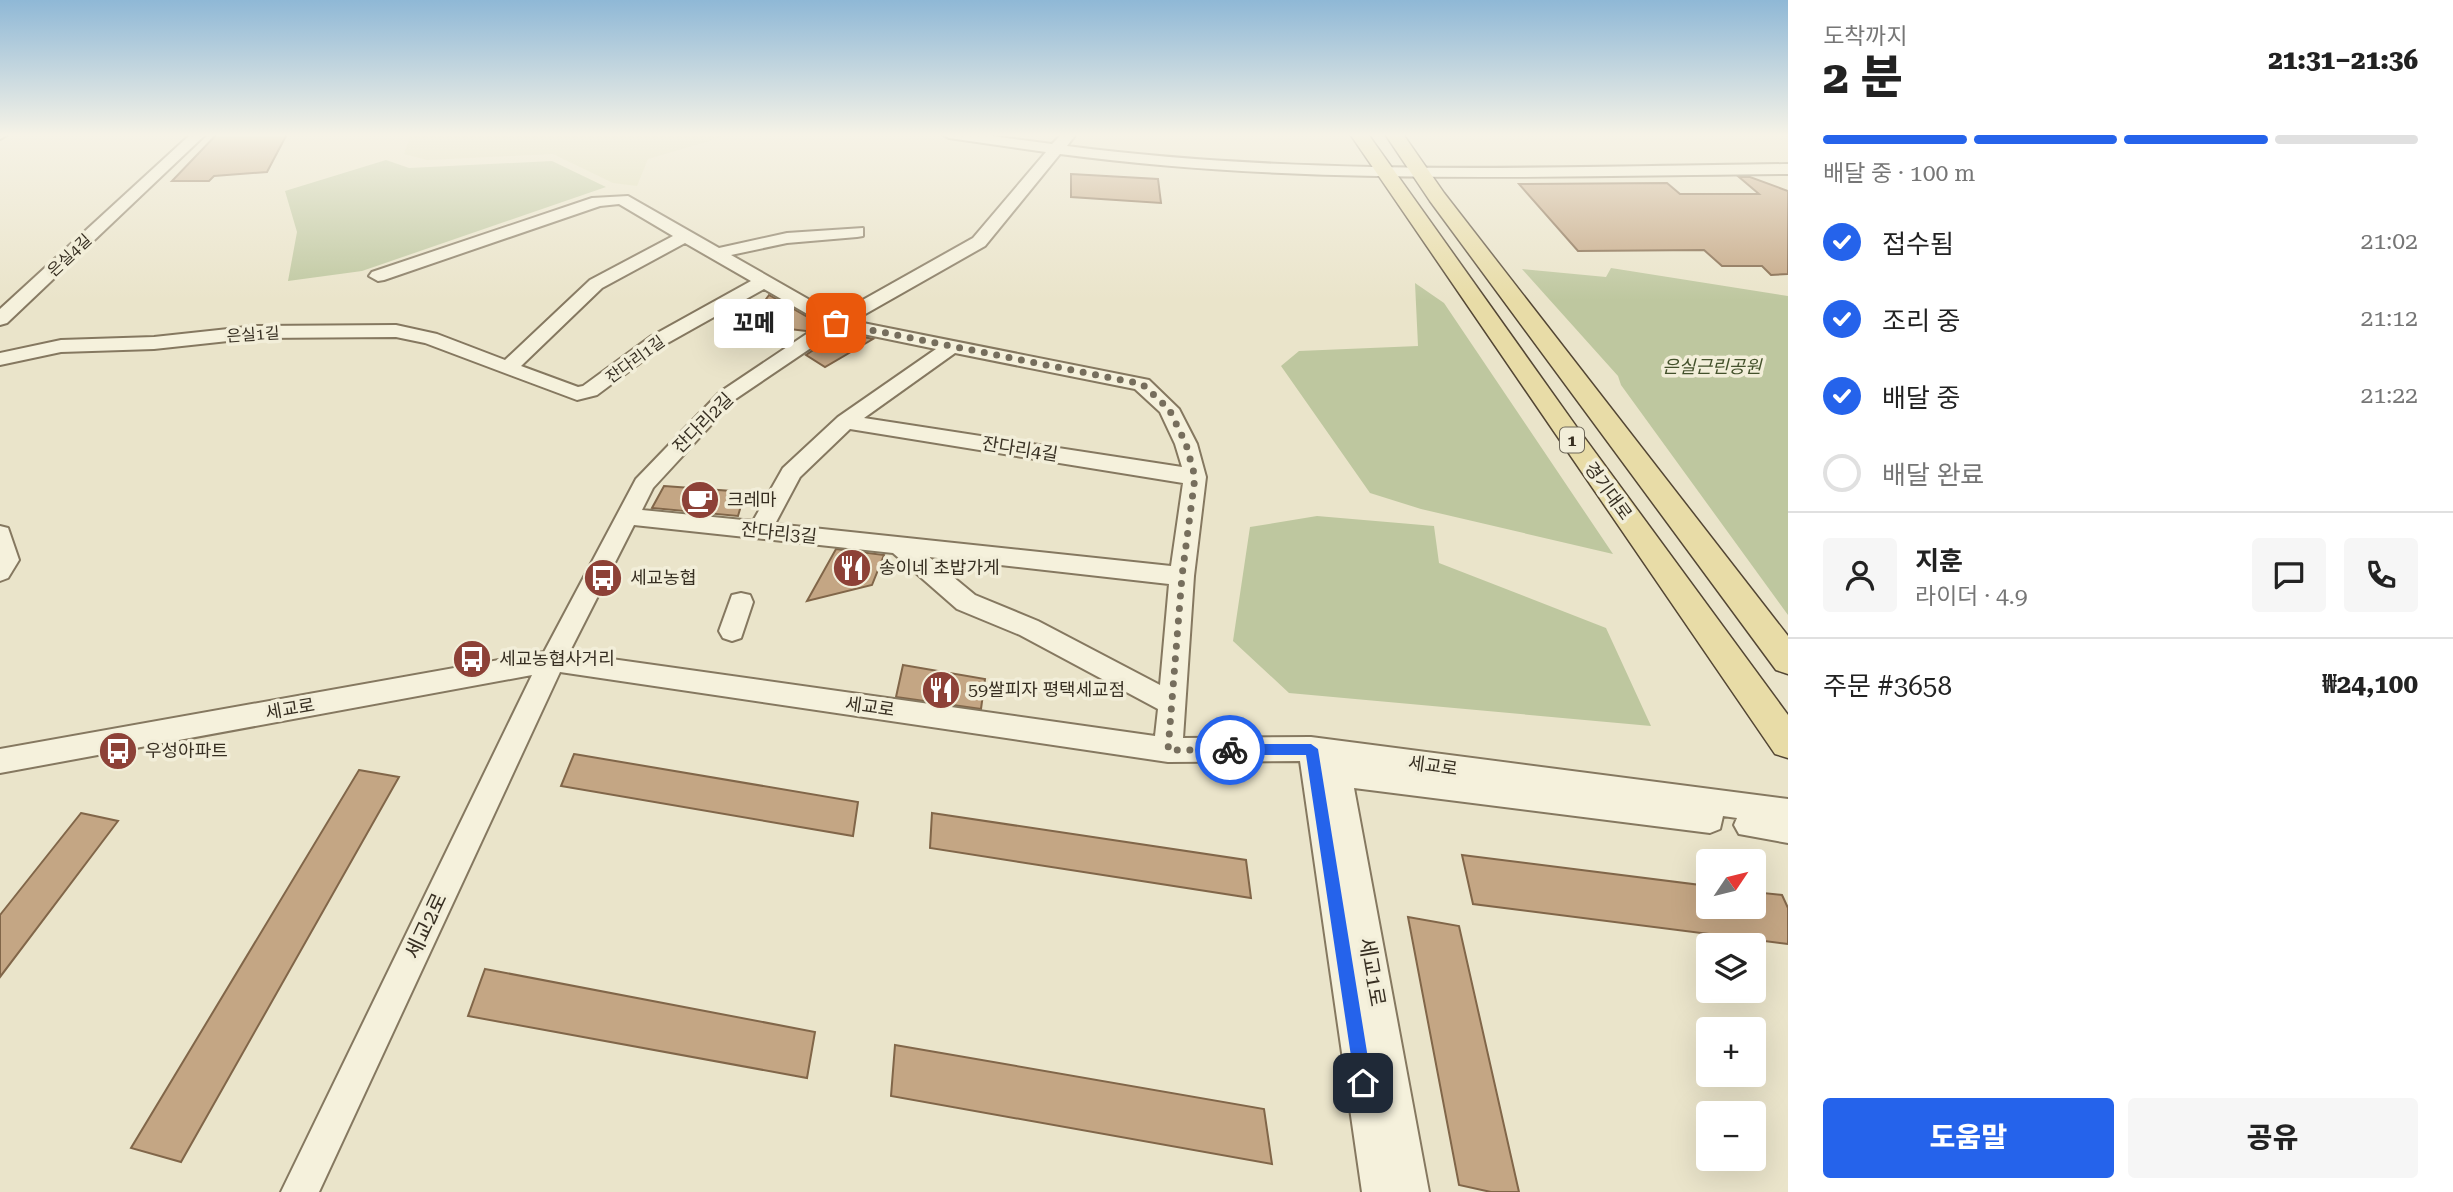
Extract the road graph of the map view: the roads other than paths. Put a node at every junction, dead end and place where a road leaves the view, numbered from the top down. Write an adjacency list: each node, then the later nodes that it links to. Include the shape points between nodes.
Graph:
1 (139, 190): 10 (street, 은실4길)
2 (1023, 190): 11 (street, 잔다리2길, via 979,242)
3 (1397, 190): 28 (main road, 경기대로 / 1)
4 (1433, 190): 26 (main road, 1)
5 (856, 232): 7 (street, via 782,237)
6 (687, 235): 7 (street); 8 (street, via 622,199 598,201); 14 (street, via 596,284)
7 (720, 253): 9 (street)
8 (378, 276)
9 (764, 281): 11 (street); 14 (street, 잔다리1길, via 657,341 590,391 577,394)
10 (0, 319)
11 (836, 323): 12 (street); 17 (street, 잔다리2길, via 727,396 644,484)
12 (949, 348): 15 (street); 16 (street, via 1142,384 1169,409)
13 (0, 359): 14 (street, 은실1길, via 61,346 154,343 257,331 396,331 430,338)
14 (505, 366)
15 (845, 422): 16 (street, 잔다리4길); 18 (street, via 790,473)
16 (1195, 477): 22 (street)
17 (627, 516): 18 (street, 잔다리3길); 25 (street, 잔다리2길)
18 (759, 531): 20 (street, 잔다리3길)
19 (0, 534): 21 (street, via 7,560)
20 (900, 546): 22 (street, 잔다리3길); 27 (street, via 967,602 1030,628)
21 (0, 572)
22 (1182, 576): 27 (street)
23 (741, 602): 24 (street)
24 (732, 631)
25 (552, 661): 29 (street, 세교로); 30 (street, 세교로); 34 (street, 세교2로)
26 (1788, 661)
27 (1171, 703): 29 (street)
28 (1788, 743)
29 (1168, 750): 31 (street, 세교로)
30 (0, 761)
31 (1324, 762): 32 (street, 세교로); 33 (street); 35 (street, 세교1로); 36 (street, 세교1로)
32 (1788, 812)
33 (1788, 830)
34 (300, 1192)
35 (1381, 1192)
36 (1410, 1192)

